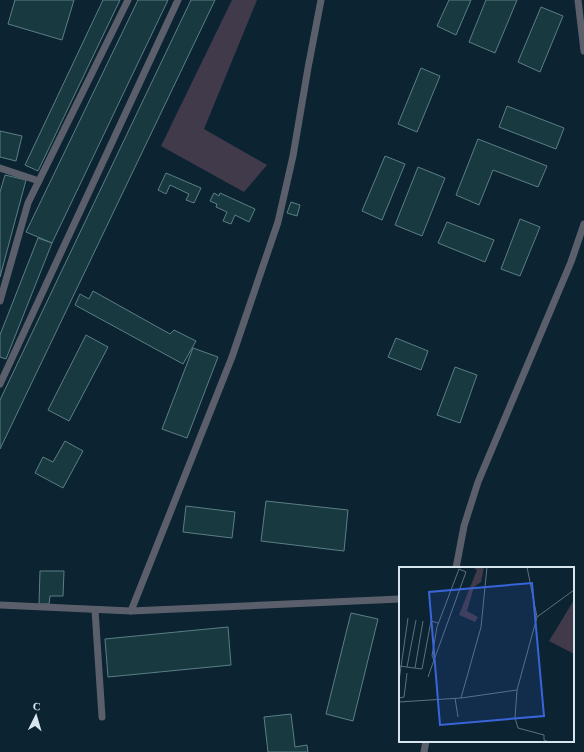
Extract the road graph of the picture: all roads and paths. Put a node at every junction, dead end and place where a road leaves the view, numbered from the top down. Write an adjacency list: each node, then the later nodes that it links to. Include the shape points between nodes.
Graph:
1 (128, 0): 7 (lane)
2 (178, 0): 10 (lane)
3 (321, 0): 15 (lane, via 293,156 278,222 232,357)
4 (578, 0): 5 (lane)
5 (584, 51)
6 (0, 168): 7 (lane)
7 (39, 181): 9 (lane, via 28,203)
8 (584, 224): 11 (lane, via 571,262 478,482 464,526)
9 (0, 301)
10 (0, 384)
11 (456, 567)
12 (399, 599): 15 (lane)
13 (0, 605): 14 (lane)
14 (94, 610): 15 (lane); 16 (lane)
15 (132, 611)
16 (102, 718)
17 (426, 742): 18 (lane)
18 (424, 752)

